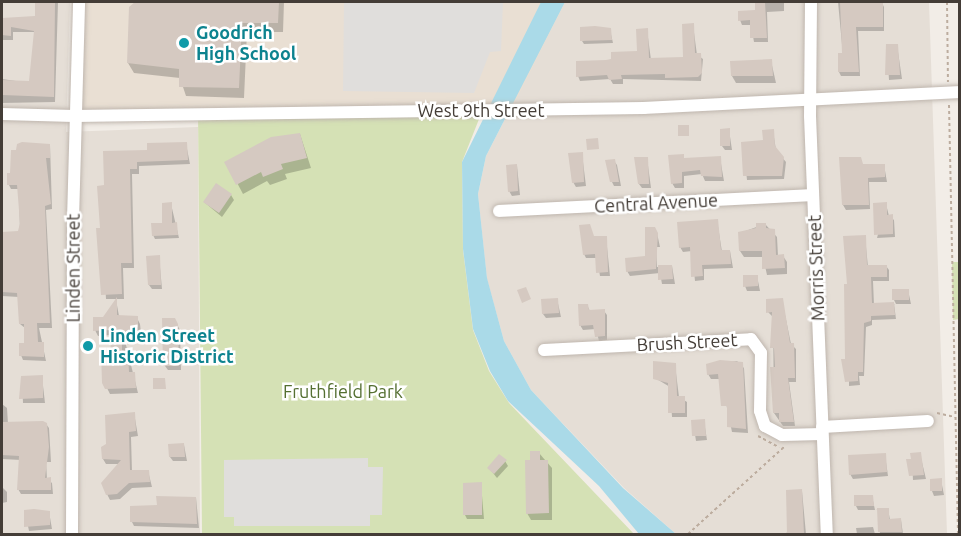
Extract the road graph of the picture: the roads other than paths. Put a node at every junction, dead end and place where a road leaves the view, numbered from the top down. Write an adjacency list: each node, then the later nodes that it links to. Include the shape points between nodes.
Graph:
1 (79, 2): 6 (street, Linden Street)
2 (811, 2): 4 (street, Morris Street)
3 (954, 92): 4 (street, West 9th Street)
4 (810, 100): 6 (street, West 9th Street, via 511,110); 7 (street, Morris Street)
5 (2, 114): 6 (street, West 9th Street)
6 (74, 116): 12 (street, Linden Street)
7 (813, 195): 8 (street, Central Avenue); 11 (street, Morris Street)
8 (499, 211)
9 (544, 350): 11 (street, Brush Street, via 751,339 760,353 760,411 765,426 782,435)
10 (929, 422): 11 (street, Brush Street)
11 (822, 430): 13 (street, Morris Street)
12 (72, 534)
13 (827, 534)

